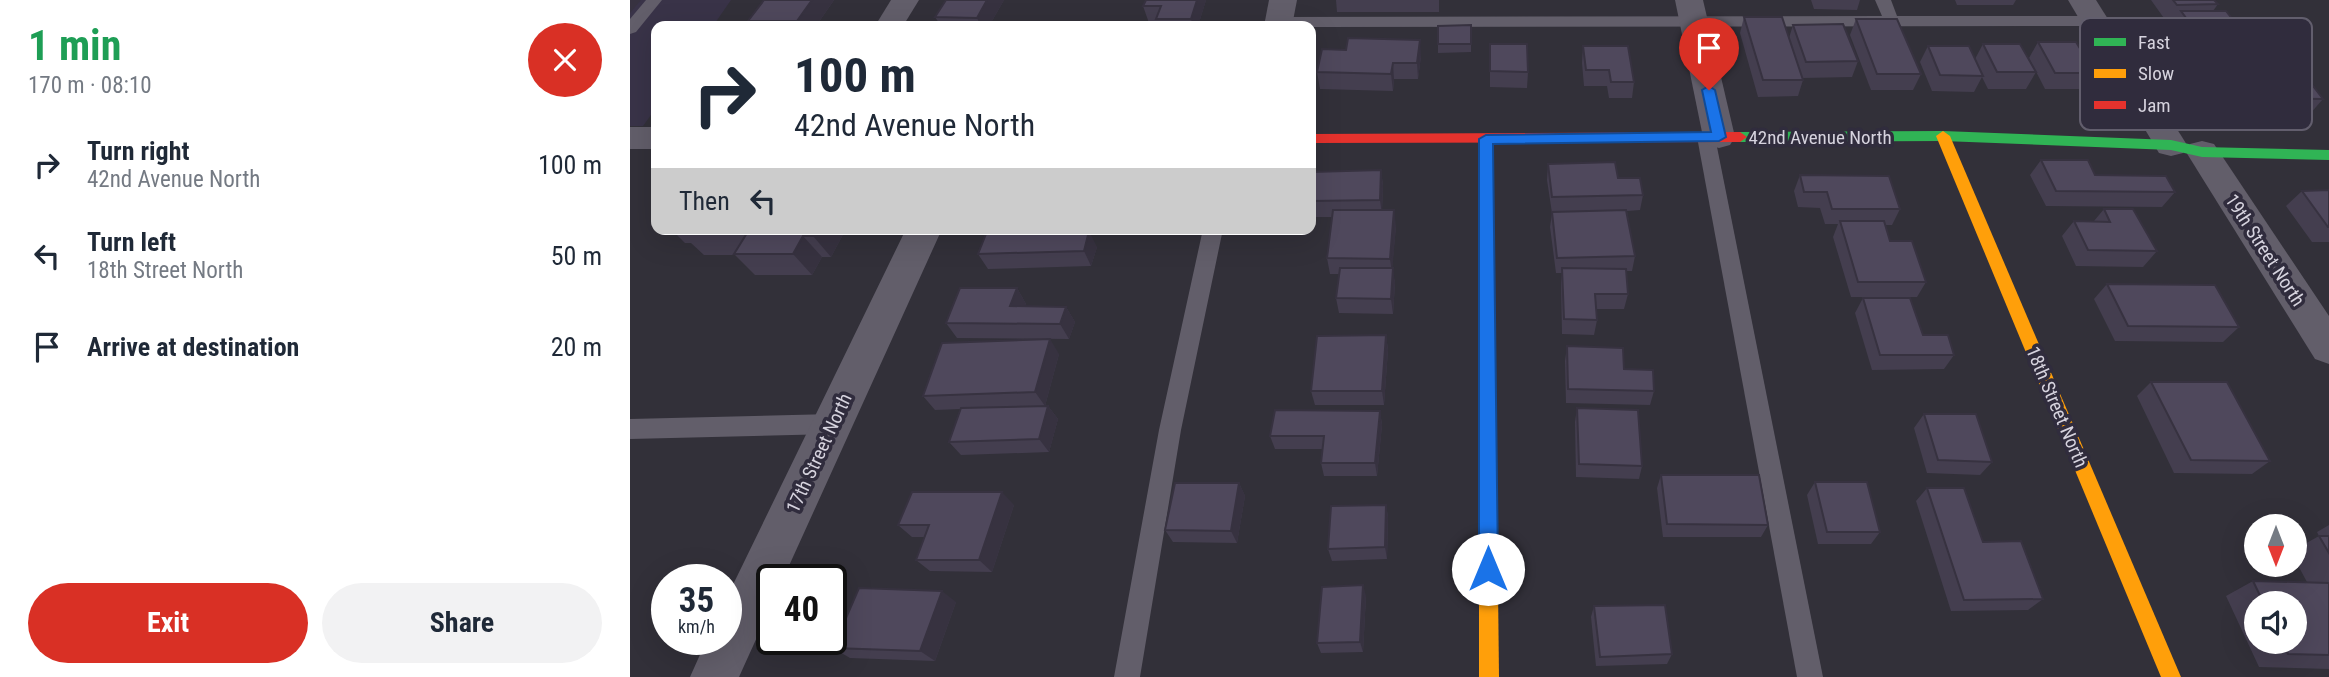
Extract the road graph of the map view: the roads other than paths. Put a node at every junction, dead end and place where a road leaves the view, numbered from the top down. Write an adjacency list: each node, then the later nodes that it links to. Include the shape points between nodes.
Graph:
1 (654, 0): 9 (lane)
2 (905, 0): 8 (street)
3 (1883, 0): 7 (lane)
4 (1692, 10): 6 (lane); 7 (lane); 12 (street)
5 (2088, 10): 7 (lane)
6 (1280, 16)
7 (1891, 20)
8 (892, 21)
9 (630, 29)
10 (2173, 130): 17 (street, 19th Street North)
11 (1943, 136): 12 (street, 42nd Avenue North); 17 (street, 42nd Avenue North); 28 (street, 18th Street North)
12 (1712, 137): 16 (street, 42nd Avenue North); 27 (lane)
13 (630, 138): 14 (street)
14 (651, 138)
15 (1316, 139): 16 (street, 42nd Avenue North)
16 (1486, 139): 26 (street)
17 (2186, 149): 18 (street, 42nd Avenue North); 21 (street, 19th Street North)
18 (2329, 155)
19 (921, 235): 22 (street, 17th Street North)
20 (1212, 235): 25 (lane, via 1170,430)
21 (2329, 348)
22 (833, 424): 23 (lane); 24 (street, 17th Street North)
23 (630, 429)
24 (714, 677)
25 (1127, 677)
26 (1489, 677)
27 (1810, 677)
28 (2171, 677)

